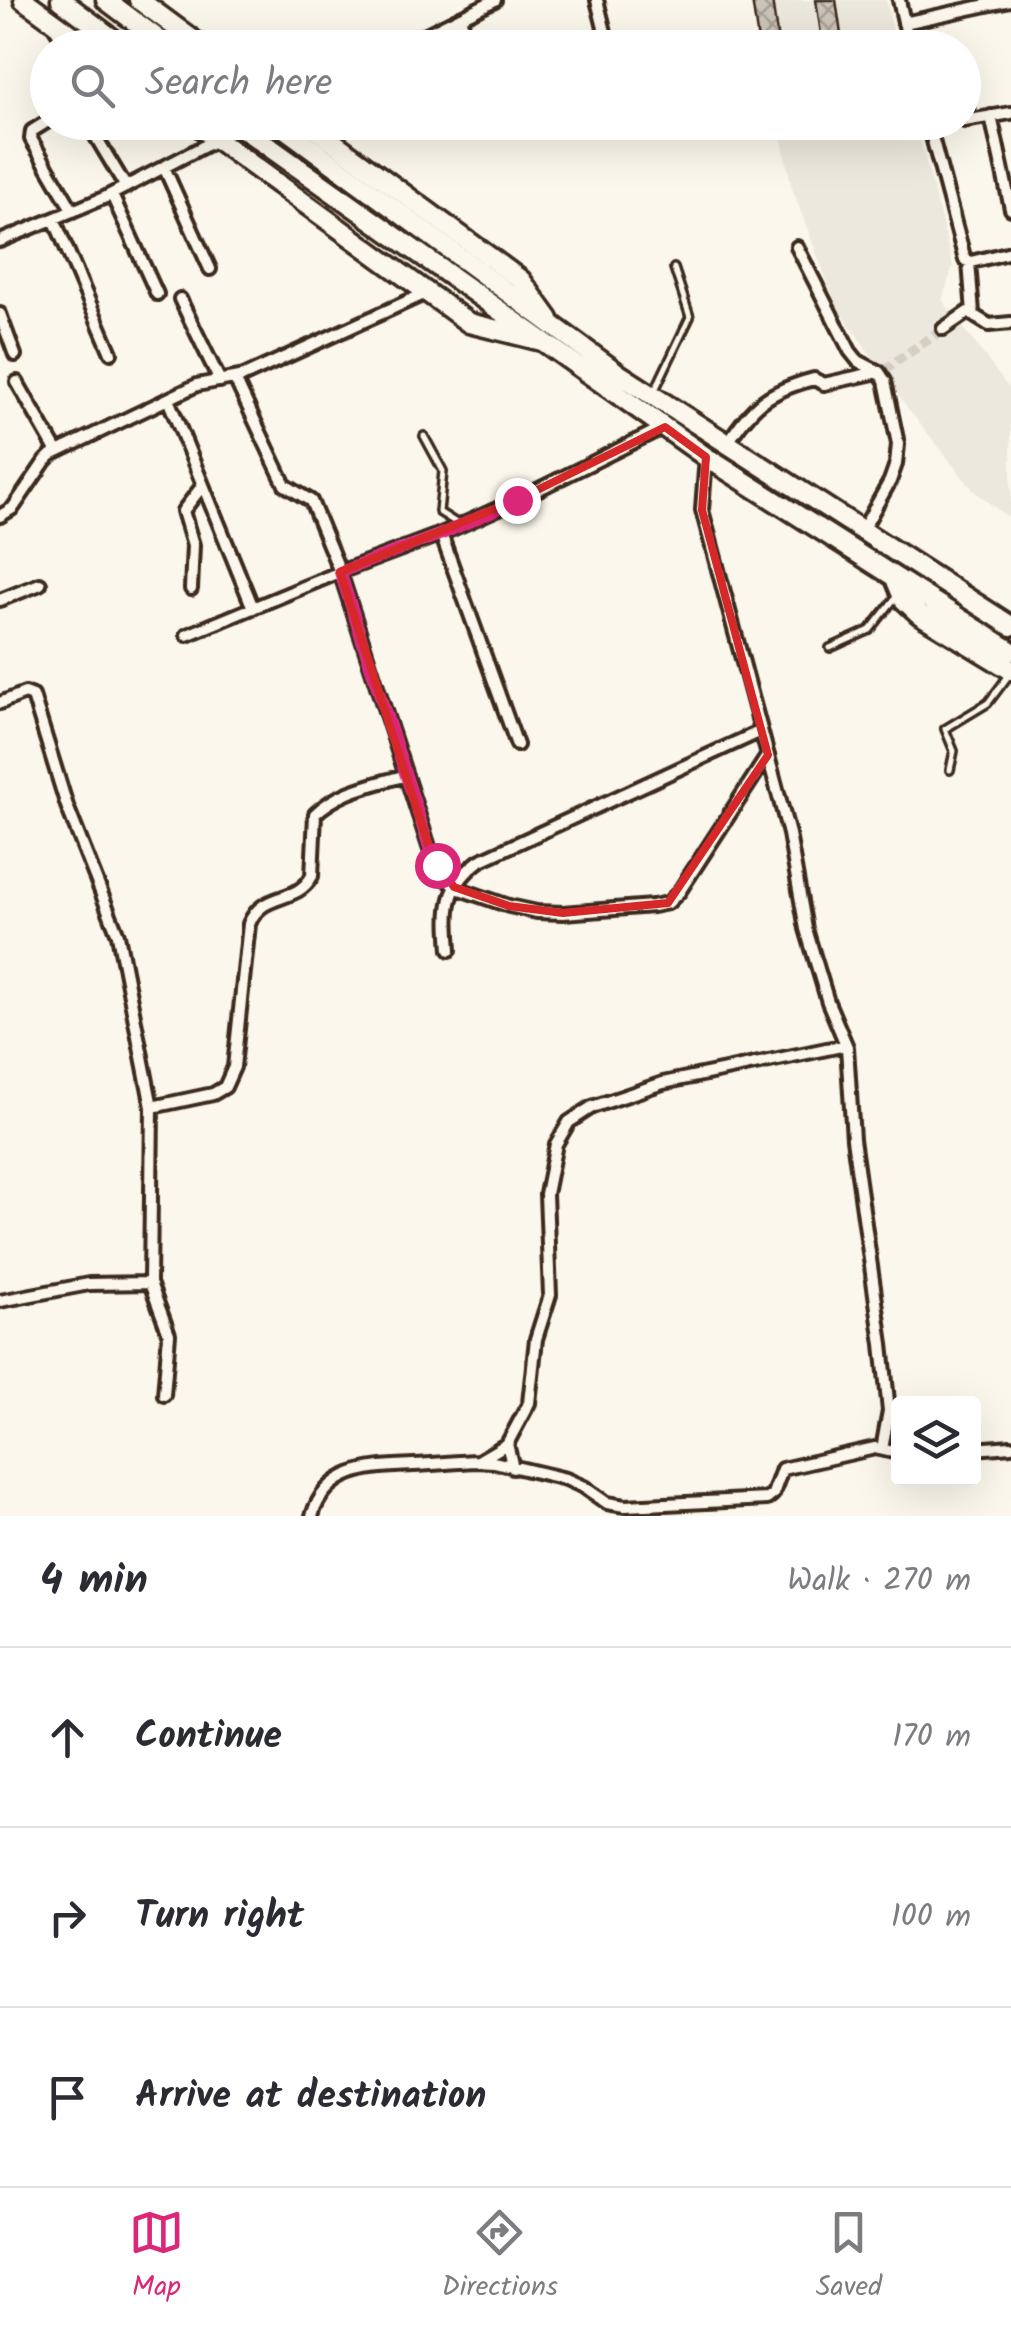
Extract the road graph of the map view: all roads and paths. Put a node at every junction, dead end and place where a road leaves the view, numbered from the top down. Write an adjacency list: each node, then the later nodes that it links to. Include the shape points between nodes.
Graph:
1 (24, 0): 10 (main road)
2 (61, 0): 15 (main road)
3 (106, 0): 16 (main road)
4 (139, 0): 17 (main road)
5 (496, 0): 9 (street)
6 (598, 0): 20 (street)
7 (899, 0): 12 (street)
8 (1010, 0): 12 (street)
9 (470, 5): 11 (street)
10 (46, 15): 13 (street); 14 (main road)
11 (460, 17): 18 (street); 19 (street)
12 (904, 23): 21 (street)
13 (56, 30)
14 (66, 30)
15 (102, 30)
16 (146, 30)
17 (180, 30)
18 (434, 30)
19 (464, 30)
20 (606, 30)
21 (906, 30)
22 (1011, 113): 23 (street)
23 (991, 116): 24 (street); 35 (street)
24 (981, 118)
25 (32, 140): 36 (street)
26 (98, 140): 33 (street)
27 (216, 140): 32 (street); 44 (main road)
28 (259, 140): 51 (main road, via 489,304)
29 (301, 140): 51 (main road, via 504,289)
30 (330, 140): 51 (main road, via 520,280)
31 (932, 140): 41 (street)
32 (164, 167): 33 (street); 43 (street)
33 (126, 187): 34 (street)
34 (112, 195): 36 (street); 45 (street)
35 (1011, 209)
36 (73, 211): 37 (street)
37 (54, 219): 38 (street); 52 (street)
38 (0, 240)
39 (798, 247): 54 (street, via 850,350)
40 (1011, 252): 41 (street)
41 (968, 262): 48 (street)
42 (674, 268): 58 (lane, via 690,318)
43 (210, 269)
44 (427, 292): 51 (main road, via 468,322); 55 (street)
45 (157, 294)
46 (180, 299): 56 (street)
47 (0, 314): 53 (street)
48 (973, 314): 49 (street, via 989,324); 50 (street, via 962,314)
49 (1011, 323)
50 (944, 329)
51 (548, 334): 58 (main road); 60 (main road)
52 (112, 353)
53 (16, 355)
54 (882, 371): 62 (street, via 786,388 750,410); 68 (street, via 896,464)
55 (235, 379): 56 (street); 70 (street, via 285,485 311,501)
56 (220, 381): 59 (street)
57 (17, 382): 63 (street)
58 (652, 395): 62 (main road)
59 (168, 399): 63 (street); 65 (street)
60 (665, 426): 64 (main road); 67 (street)
61 (424, 436): 67 (lane, via 443,472 439,512)
62 (727, 444): 68 (main road)
63 (57, 452): 66 (street)
64 (706, 458): 72 (main road); 84 (street, via 702,510)
65 (203, 486): 73 (street, via 182,510 193,545); 75 (street)
66 (0, 516)
67 (461, 525): 69 (street)
68 (862, 531): 76 (main road)
69 (442, 534): 70 (street); 85 (street)
70 (340, 572): 75 (street); 88 (street)
71 (40, 584): 74 (street)
72 (898, 584): 80 (lane, via 870,630); 81 (main road); 82 (main road, via 919,614)
73 (191, 589)
74 (0, 600)
75 (253, 608): 79 (street)
76 (988, 612): 77 (main road); 78 (main road)
77 (1011, 614)
78 (1011, 626)
79 (187, 635)
80 (830, 648)
81 (1011, 651)
82 (1011, 671): 87 (lane, via 988,702 946,730 954,749)
83 (0, 703): 92 (street, via 33,696 118,936)
84 (761, 732): 86 (street); 89 (street, via 489,855)
85 (517, 746)
86 (768, 755): 89 (street, via 668,902 551,913); 91 (street, via 806,930)
87 (950, 770)
88 (406, 775): 89 (street, via 434,861); 92 (street, via 342,795 315,814 308,883 264,904 249,924 234,1067 225,1087)
89 (454, 887): 90 (street)
90 (450, 950)
91 (846, 1045): 96 (street, via 663,1083 592,1107 569,1122 556,1144 546,1194 550,1295 536,1339 530,1403); 98 (street, via 888,1411)
92 (152, 1106): 93 (street)
93 (150, 1283): 94 (street, via 89,1284); 95 (street, via 169,1334)
94 (0, 1301)
95 (164, 1395)
96 (507, 1444): 101 (street); 102 (street)
97 (1011, 1446): 99 (street)
98 (882, 1448): 100 (street); 102 (street, via 782,1469 772,1494 757,1501 615,1506 566,1478)
99 (981, 1448)
100 (891, 1451)
101 (477, 1461): 102 (street); 103 (street, via 355,1472 324,1491)
102 (512, 1468)
103 (312, 1516)

